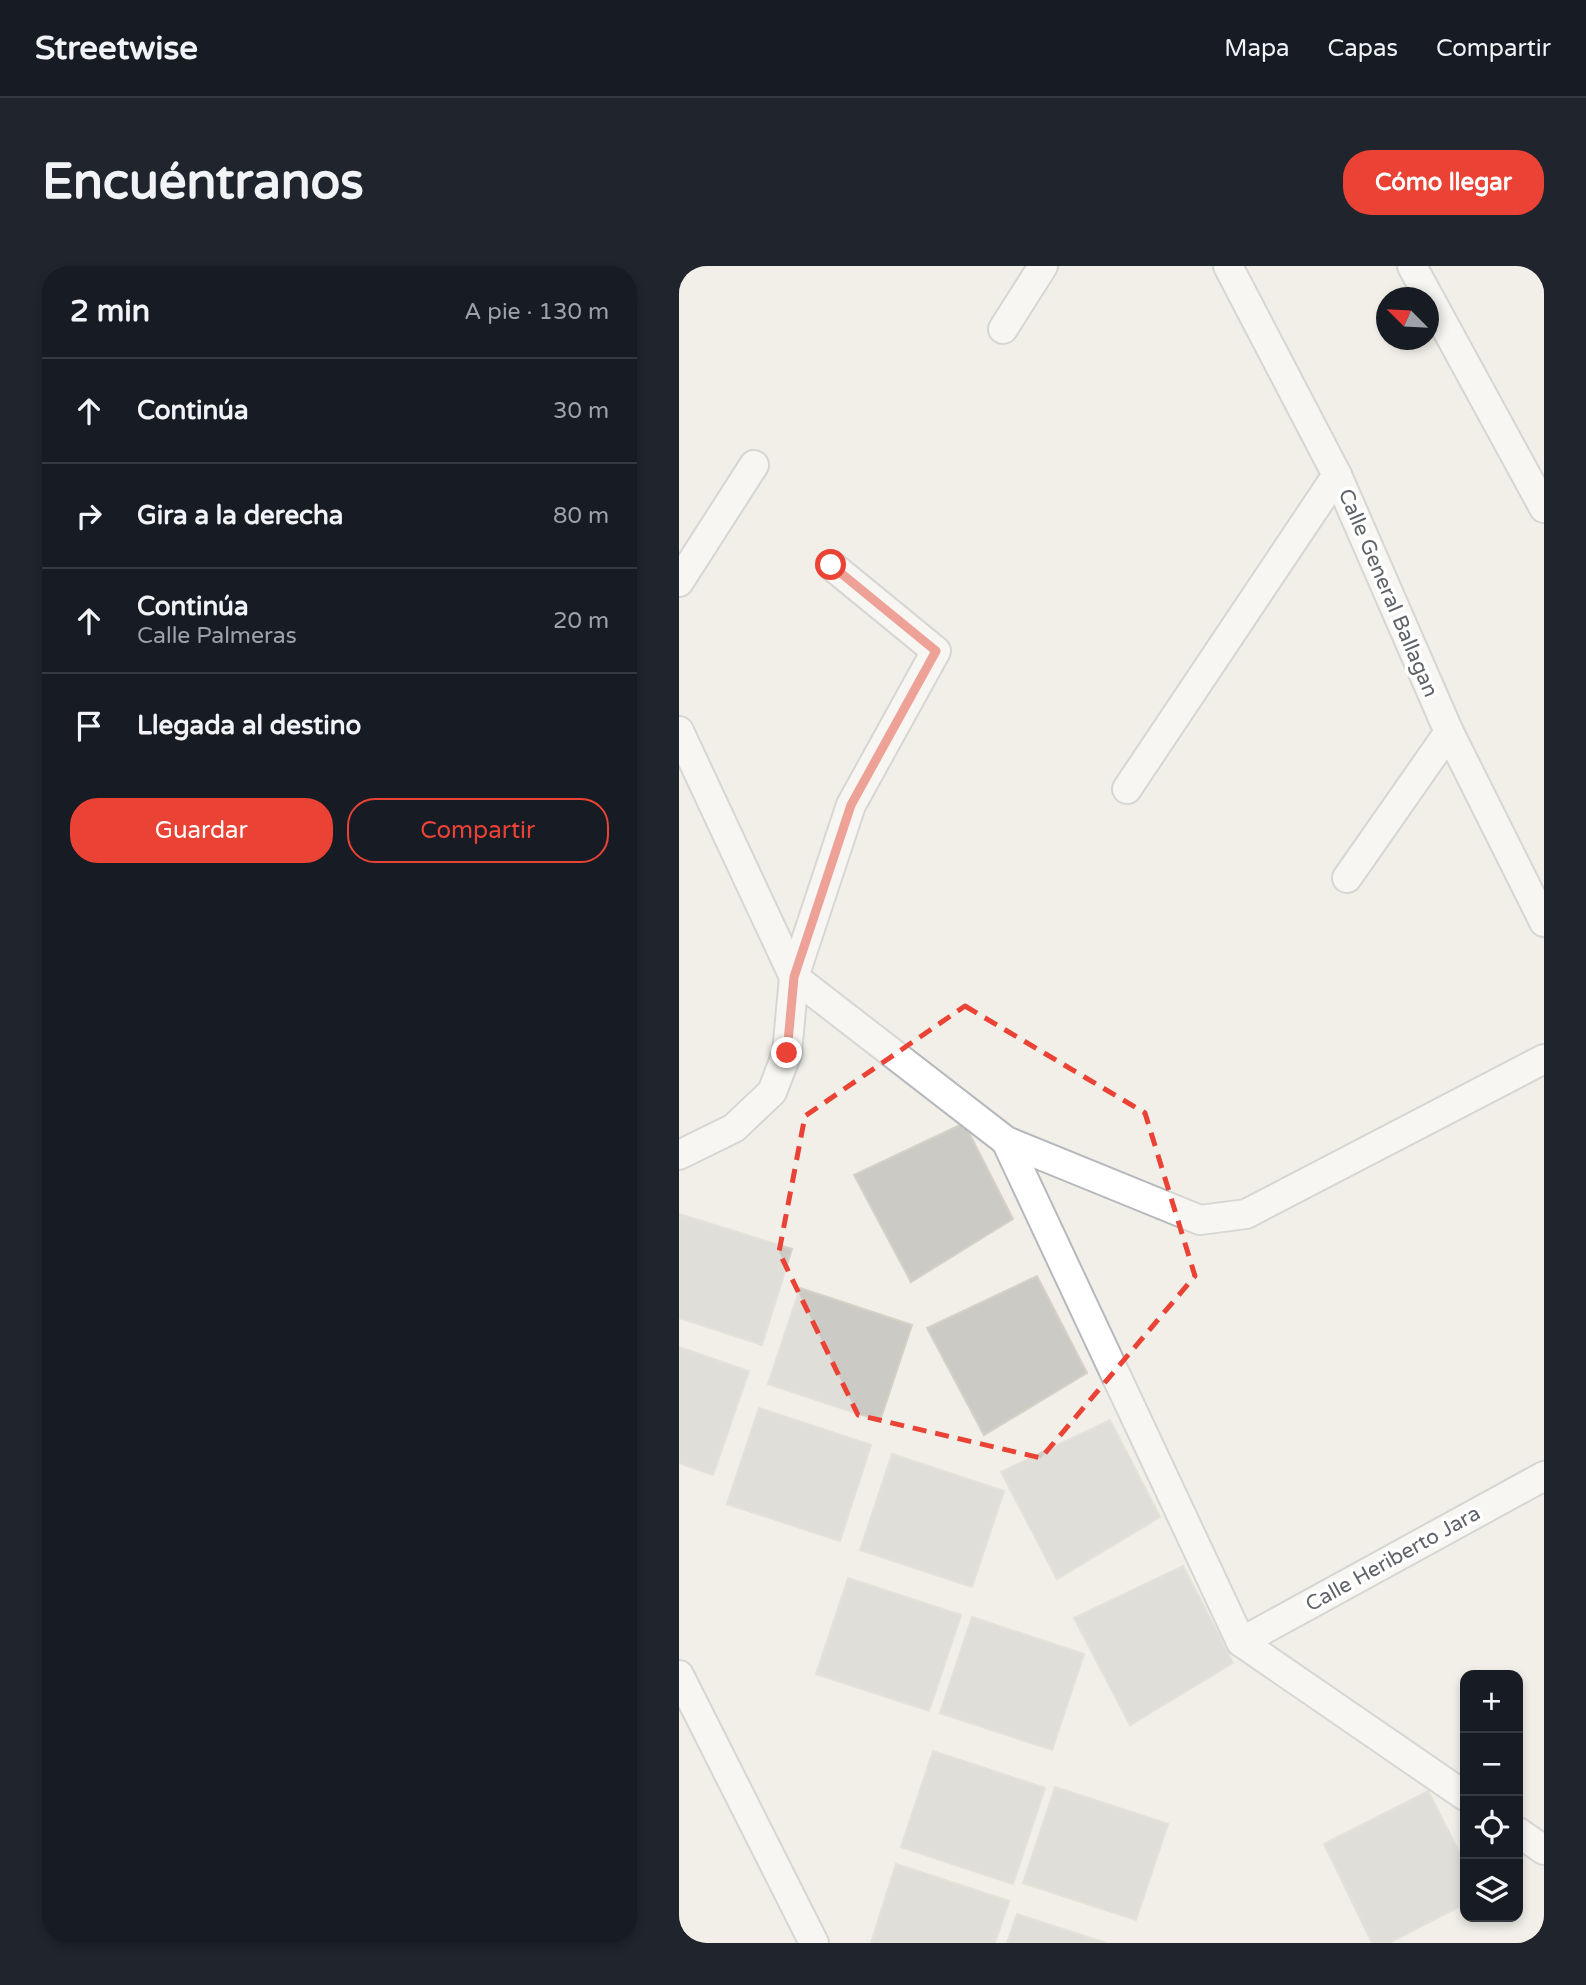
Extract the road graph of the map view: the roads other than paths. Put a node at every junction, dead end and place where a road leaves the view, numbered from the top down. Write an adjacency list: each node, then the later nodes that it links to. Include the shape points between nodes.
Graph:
1 (1043, 266): 4 (street)
2 (1228, 266): 6 (street, Calle General Ballagan)
3 (1412, 266): 7 (street)
4 (1003, 329)
5 (754, 465): 9 (street)
6 (1337, 475): 11 (street, Calle General Ballagan); 12 (street)
7 (1544, 508)
8 (831, 565): 15 (street, via 936,651 851,805)
9 (679, 582)
10 (679, 731): 15 (street)
11 (1449, 732): 13 (street); 14 (street, Calle General Ballagan)
12 (1127, 789)
13 (1347, 878)
14 (1544, 922)
15 (794, 977): 17 (street); 18 (street, via 787,1053 772,1093 734,1128)
16 (1544, 1059): 17 (street, via 1246,1214 1200,1220)
17 (1006, 1141): 20 (street)
18 (679, 1155)
19 (1544, 1476): 20 (street, Calle Heriberto Jara)
20 (1241, 1642): 22 (street)
21 (679, 1675): 25 (street)
22 (1460, 1793)
23 (1523, 1835): 24 (street)
24 (1544, 1850)
25 (814, 1943)

